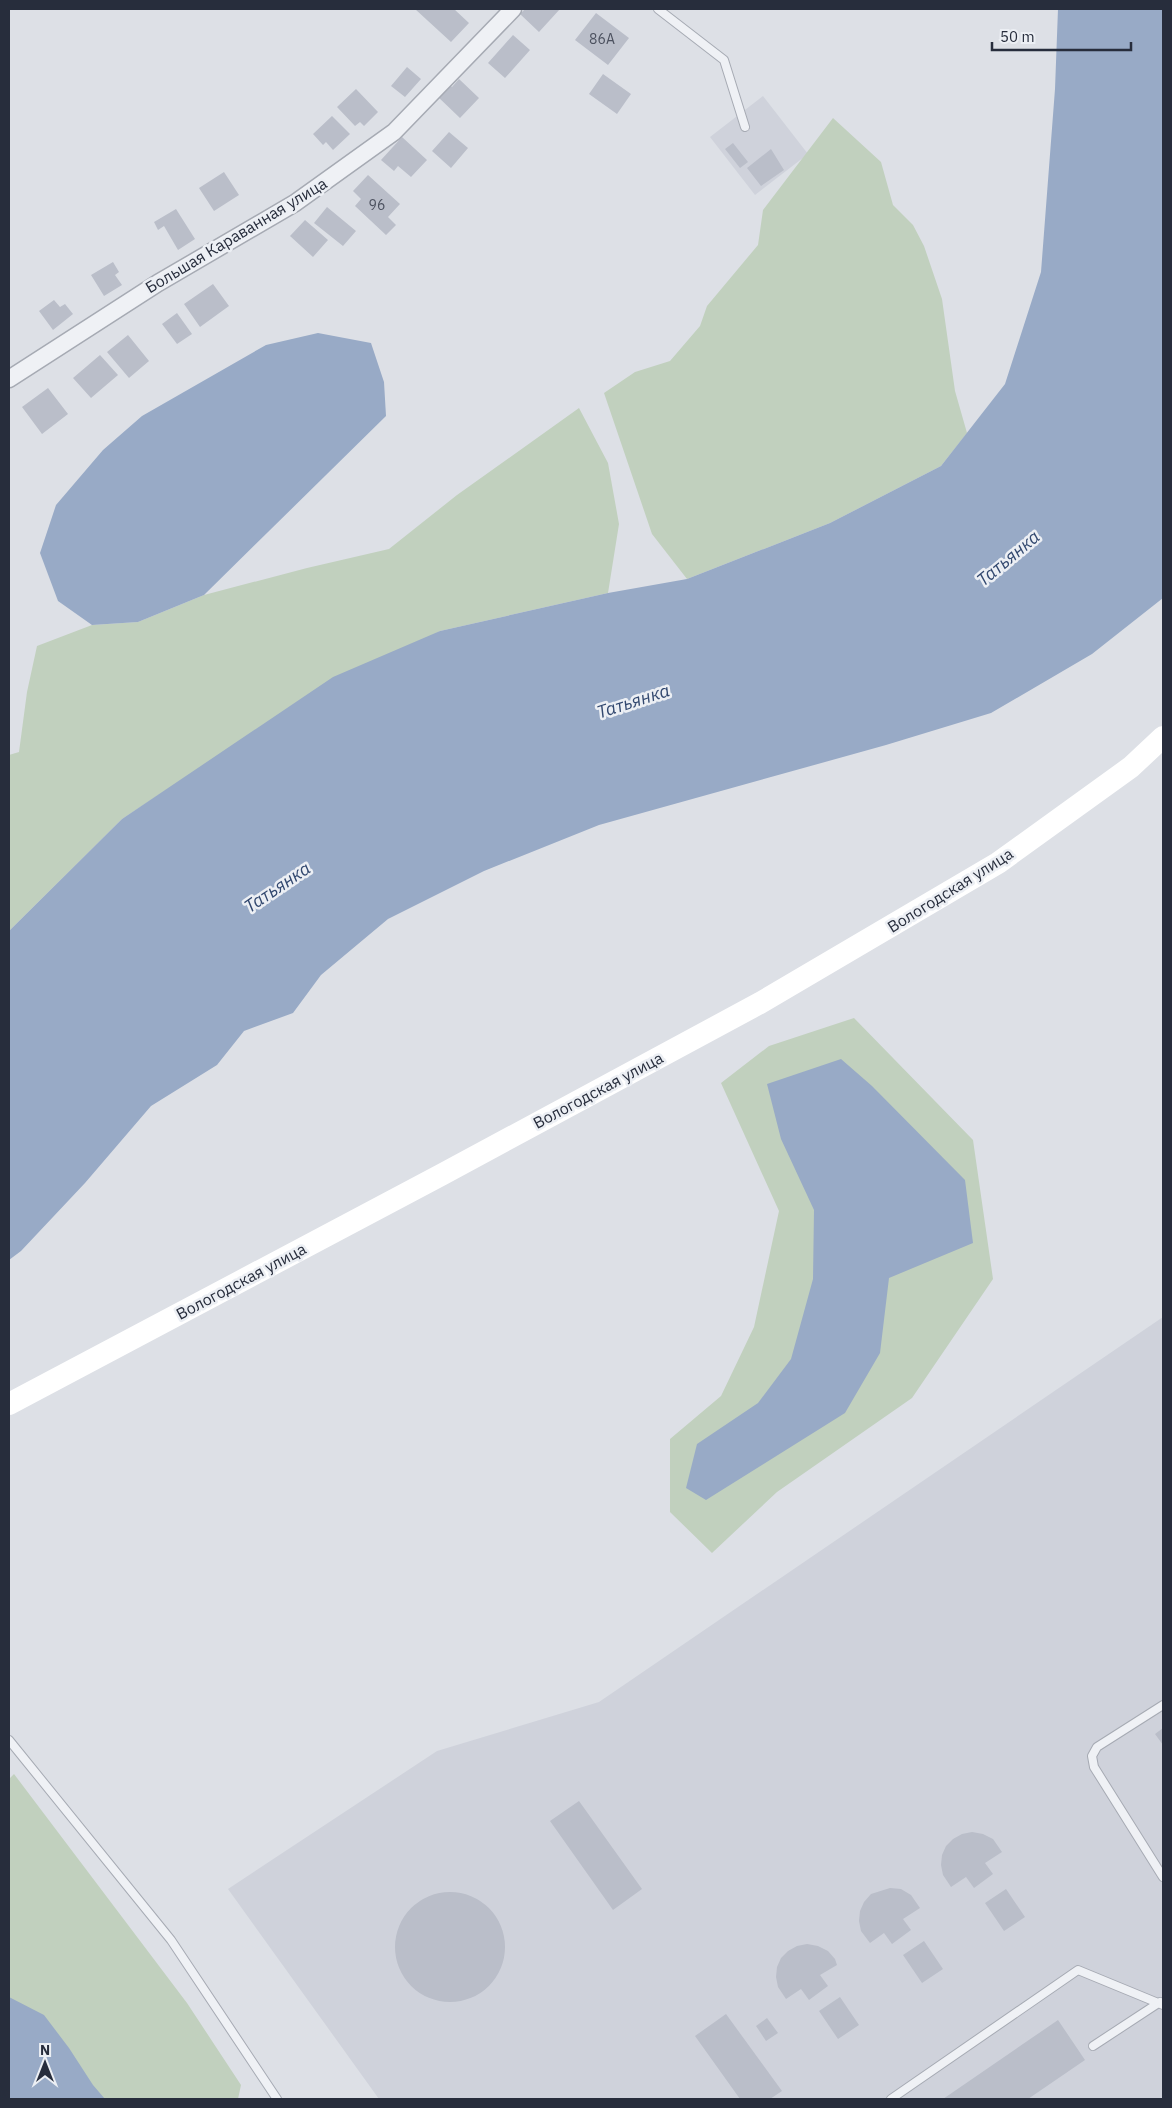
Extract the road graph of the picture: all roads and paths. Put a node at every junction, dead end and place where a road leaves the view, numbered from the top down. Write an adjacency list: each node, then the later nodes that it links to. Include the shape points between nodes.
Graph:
1 (513, 9): 4 (street, Большая Караванная улица, via 394,132 295,203 158,283)
2 (658, 9): 3 (lane, via 724,60)
3 (745, 127)
4 (9, 379)
5 (1163, 737): 6 (main road, Вологодская улица, via 1131,767 998,863 760,1003)
6 (9, 1404)
7 (1163, 1705): 9 (lane, via 1097,1747 1092,1756 1094,1766)
8 (9, 1740): 12 (lane, via 171,1940)
9 (1163, 1877)
10 (1161, 2003): 11 (lane); 13 (lane, via 1078,1970)
11 (1093, 2046)
12 (277, 2099)
13 (891, 2099)

